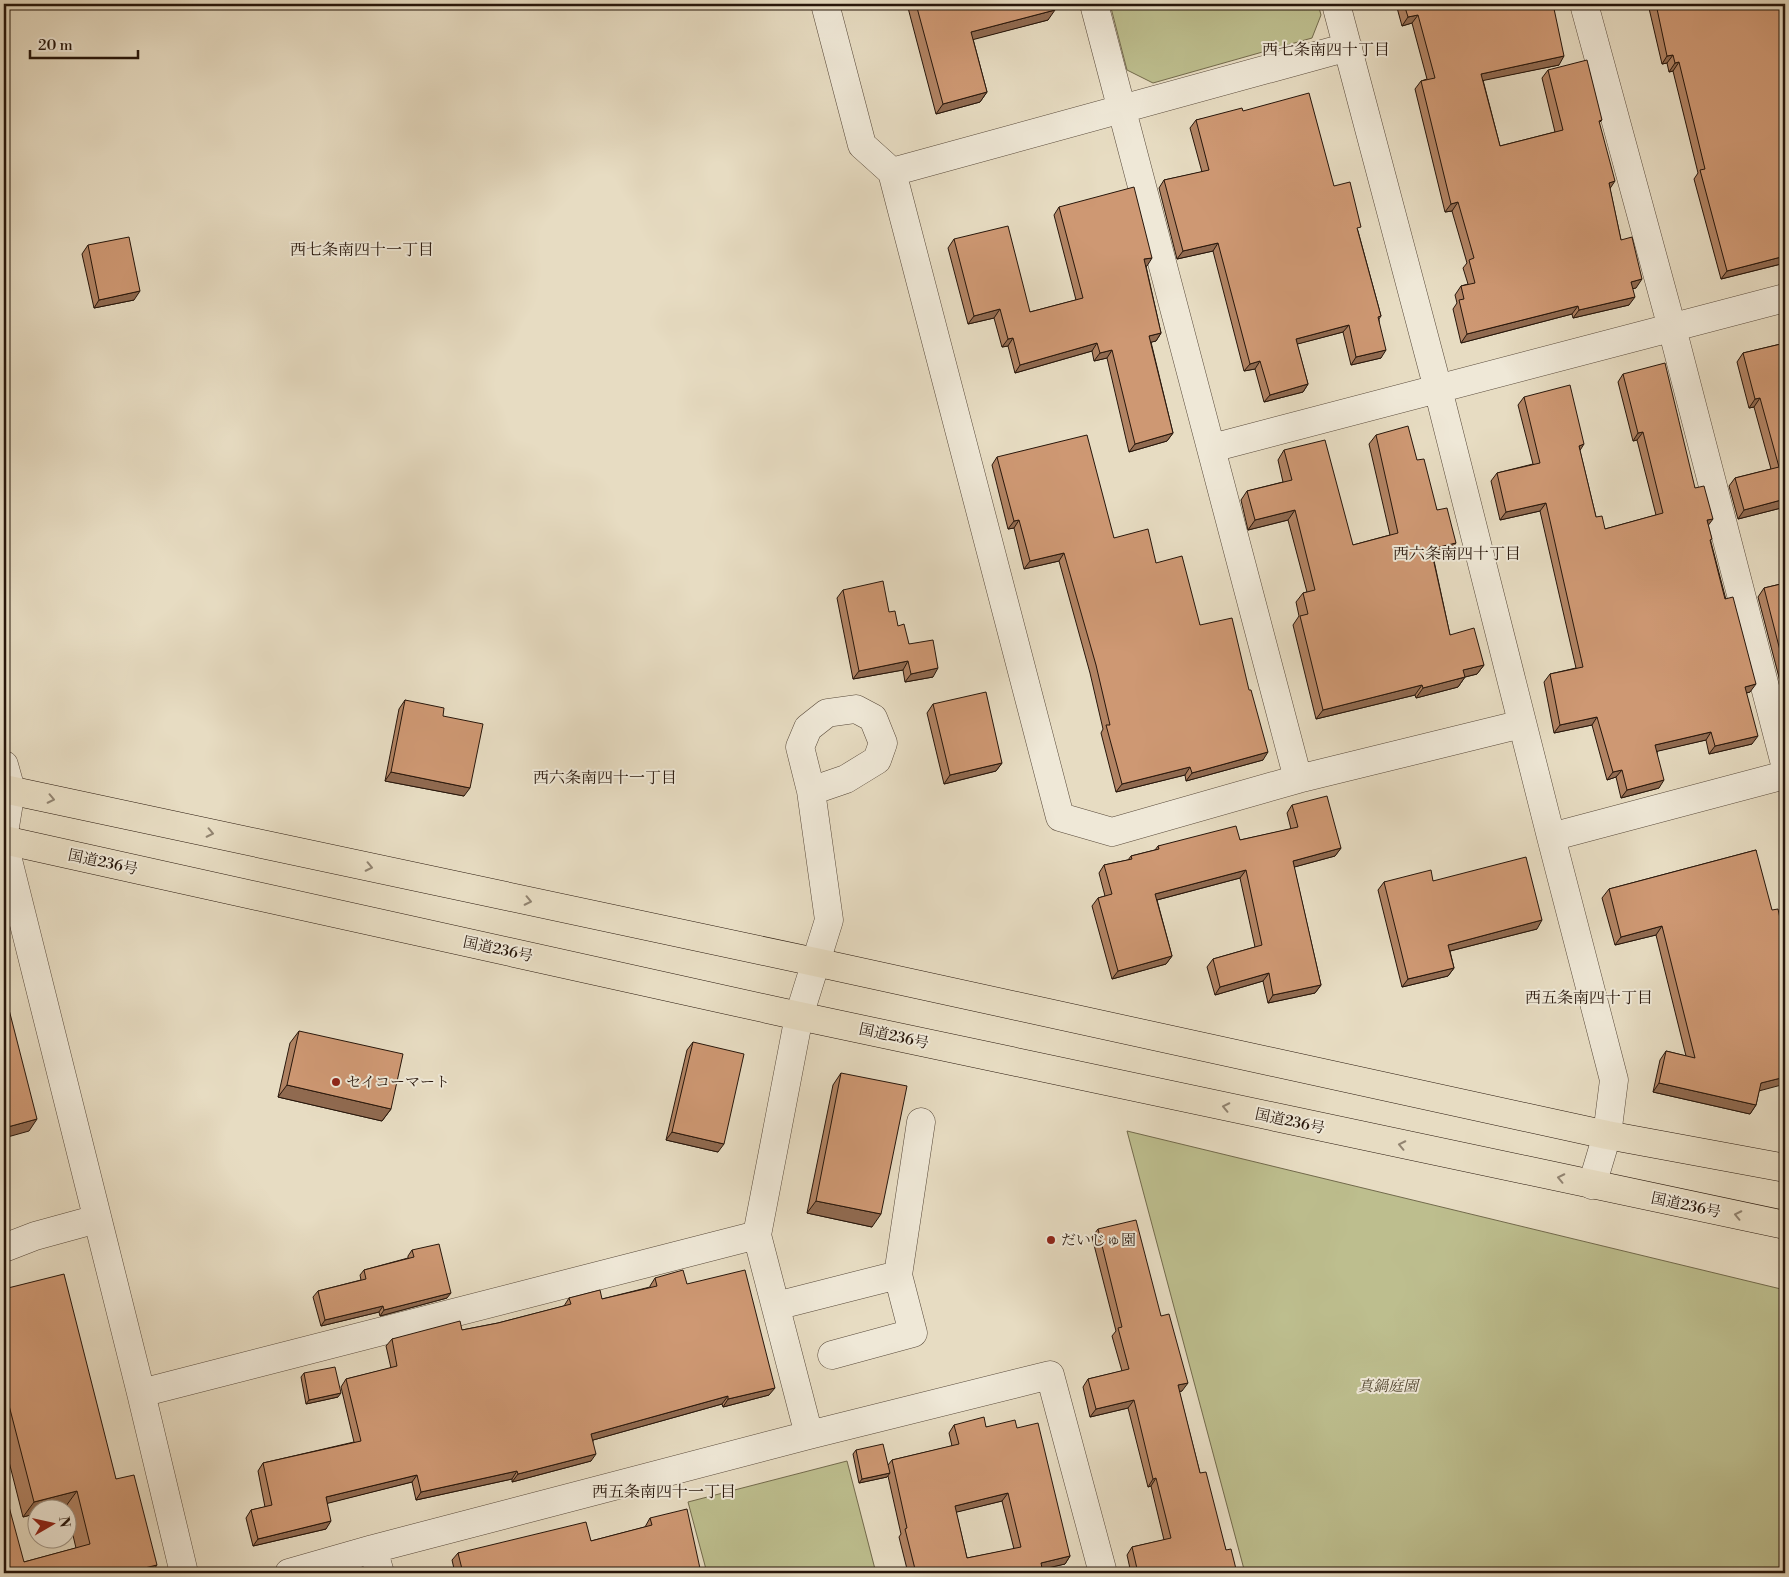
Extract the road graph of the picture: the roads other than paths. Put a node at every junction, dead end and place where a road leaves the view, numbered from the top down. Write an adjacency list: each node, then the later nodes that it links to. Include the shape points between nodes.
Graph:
1 (825, 4): 7 (street, via 862,145)
2 (1094, 4): 6 (street)
3 (1336, 4): 5 (street)
4 (1584, 4): 9 (street)
5 (1348, 48): 6 (street); 10 (street)
6 (1121, 108): 7 (street); 11 (street)
7 (892, 172): 15 (street, via 1060,817 1112,832)
8 (1785, 298): 9 (street)
9 (1672, 328): 10 (street); 13 (street)
10 (1438, 389): 11 (street); 12 (street)
11 (1212, 448): 15 (street)
12 (1522, 724): 15 (street); 19 (street)
13 (1785, 764)
14 (1785, 775): 19 (street)
15 (1298, 780)
16 (6, 781): 18 (street); 22 (highway, one-way to 22)
17 (811, 791): 22 (street, via 829,920)
18 (4, 833)
19 (1550, 837): 25 (street, via 1614,1080)
20 (4, 840): 23 (highway, 国道236号)
21 (4, 844): 28 (street)
22 (815, 962): 23 (street); 25 (highway)
23 (799, 1016): 27 (highway, 国道236号, one-way to 23); 30 (street)
24 (921, 1122): 32 (street)
25 (1607, 1135): 26 (highway); 27 (street)
26 (1785, 1168)
27 (1592, 1185): 29 (highway, 国道236号, one-way to 27)
28 (97, 1219): 31 (street); 35 (street)
29 (1785, 1225)
30 (757, 1235): 33 (street); 35 (street)
31 (4, 1248)
32 (898, 1275): 33 (street); 34 (street, via 913,1333)
33 (776, 1306): 36 (street)
34 (832, 1355)
35 (141, 1393): 38 (street)
36 (809, 1435): 37 (street); 40 (street, via 1050,1375)
37 (377, 1561): 39 (street)
38 (184, 1573)
39 (289, 1573)
40 (1103, 1573)

